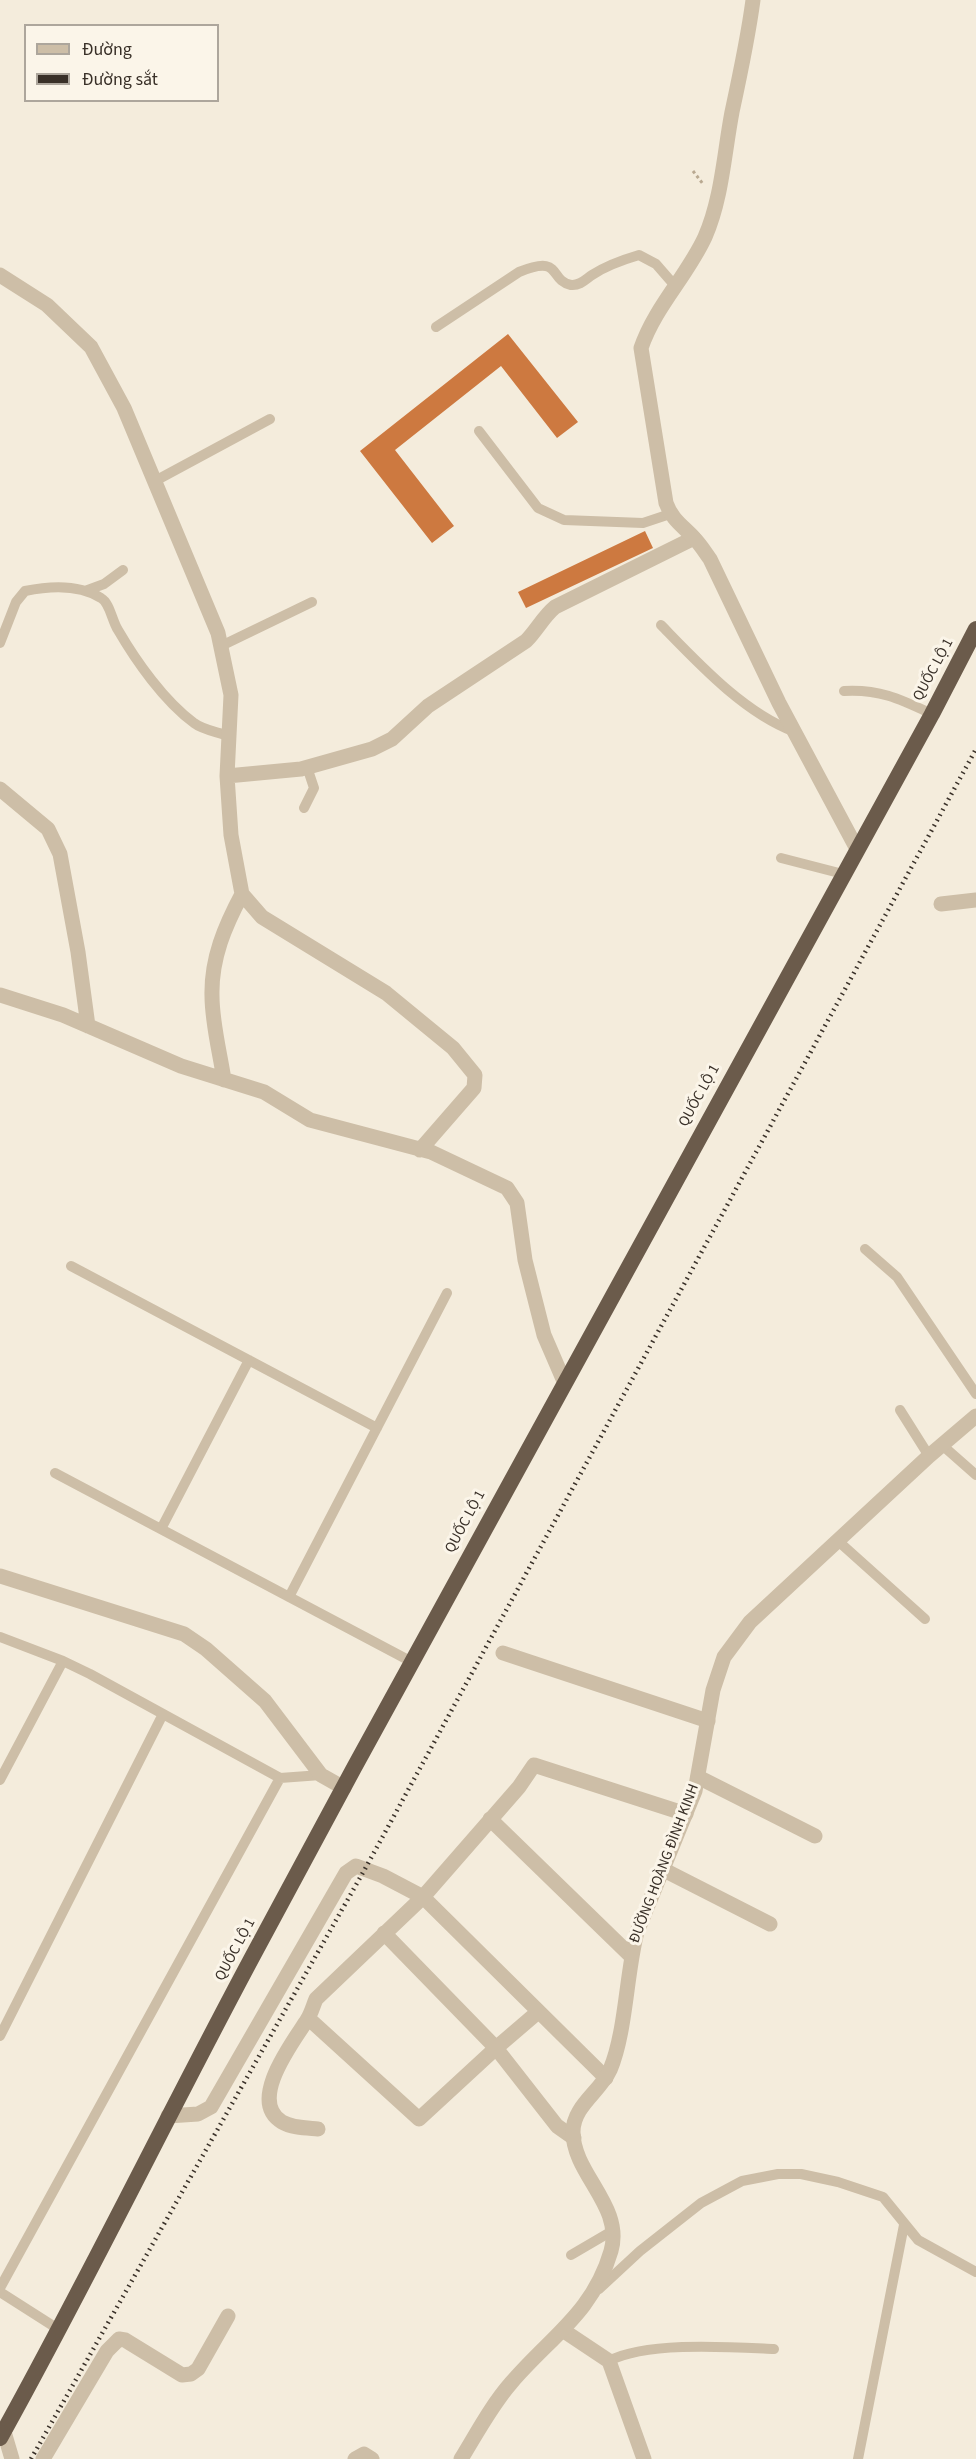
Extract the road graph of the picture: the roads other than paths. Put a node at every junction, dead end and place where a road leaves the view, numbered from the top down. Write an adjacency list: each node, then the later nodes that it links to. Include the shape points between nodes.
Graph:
1 (753, 0): 3 (street, via 717,202 704,238)
2 (0, 275): 7 (street, via 47,305 92,347 124,408)
3 (676, 287): 4 (lane, via 656,264 639,255 616,261 582,283 572,285 546,265 530,267); 8 (street, via 647,329 641,348)
4 (436, 327)
5 (270, 419): 7 (lane)
6 (479, 431): 8 (lane, via 538,508 564,520 644,523)
7 (155, 481): 16 (street)
8 (670, 514): 9 (street)
9 (694, 538): 19 (street, via 724,584); 21 (street, via 555,607 526,641 428,706 392,739 350,757)
10 (123, 570): 11 (lane, via 104,584)
11 (85, 591): 15 (lane, via 49,586 24,591); 20 (lane, via 104,598 111,619 141,666 172,702 195,724)
12 (312, 602): 16 (lane)
13 (661, 626): 19 (lane, via 732,694)
14 (976, 629): 18 (highway, QUỐC LỘ 1)
15 (0, 643)
16 (221, 646): 20 (street, via 231,695)
17 (844, 690): 18 (lane, via 882,693)
18 (932, 714): 25 (highway, QUỐC LỘ 1)
19 (795, 732): 25 (street)
20 (228, 736): 22 (street)
21 (307, 767): 22 (street); 24 (lane, via 314,788)
22 (227, 776): 28 (street, via 231,835)
23 (0, 789): 32 (street, via 48,829 60,854)
24 (304, 808)
25 (857, 849): 27 (highway, QUỐC LỘ 1)
26 (781, 858): 27 (lane)
27 (843, 874): 39 (highway, QUỐC LỘ 1)
28 (242, 894): 33 (street, via 216,954 212,996); 34 (street, via 261,917 386,993 453,1048 475,1076 474,1088)
29 (976, 900): 30 (street)
30 (940, 904)
31 (0, 995): 32 (street)
32 (88, 1026): 33 (street)
33 (224, 1080): 34 (street, via 264,1092 310,1120)
34 (420, 1150): 39 (street, via 507,1188 517,1203 525,1260 544,1335)
35 (865, 1249): 40 (lane, via 897,1277)
36 (71, 1266): 38 (lane)
37 (447, 1293): 43 (lane)
38 (249, 1360): 43 (lane); 48 (lane)
39 (563, 1379): 56 (highway, QUỐC LỘ 1)
40 (976, 1394)
41 (900, 1410): 45 (lane)
42 (976, 1416): 44 (street, ĐƯỜNG HOÀNG ĐÌNH KINH)
43 (377, 1428): 51 (lane)
44 (942, 1445): 45 (street, ĐƯỜNG HOÀNG ĐÌNH KINH); 47 (lane)
45 (929, 1456): 49 (street, ĐƯỜNG HOÀNG ĐÌNH KINH)
46 (55, 1473): 48 (lane)
47 (976, 1475)
48 (161, 1529): 51 (lane)
49 (838, 1541): 52 (lane); 58 (street, ĐƯỜNG HOÀNG ĐÌNH KINH, via 750,1622 735,1641 719,1671)
50 (0, 1576): 59 (street, via 184,1634 265,1701)
51 (289, 1597): 56 (lane)
52 (925, 1619)
53 (0, 1637): 55 (lane)
54 (503, 1653): 58 (street)
55 (63, 1661): 57 (lane); 62 (lane)
56 (412, 1662): 63 (highway, QUỐC LỘ 1)
57 (163, 1714): 61 (lane); 74 (lane)
58 (708, 1722): 60 (street, ĐƯỜNG HOÀNG ĐÌNH KINH)
59 (321, 1775): 61 (lane); 63 (street)
60 (698, 1777): 64 (street, ĐƯỜNG HOÀNG ĐÌNH KINH); 66 (street)
61 (280, 1778): 84 (lane)
62 (0, 1780)
63 (344, 1788): 77 (highway, QUỐC LỘ 1)
64 (686, 1814): 65 (street, via 534,1765); 67 (street, ĐƯỜNG HOÀNG ĐÌNH KINH)
65 (490, 1819): 68 (street); 71 (street)
66 (815, 1836)
67 (662, 1869): 69 (street); 71 (street, ĐƯỜNG HOÀNG ĐÌNH KINH)
68 (423, 1897): 70 (street); 72 (street); 77 (street, via 356,1866 348,1870 211,2107 198,2114)
69 (770, 1924)
70 (384, 1934): 73 (street, via 321,1994); 75 (street)
71 (631, 1956): 76 (street, ĐƯỜNG HOÀNG ĐÌNH KINH, via 616,2051)
72 (538, 2012): 75 (street); 76 (street)
73 (308, 2018): 75 (street, via 419,2119); 78 (street, via 275,2071 270,2101 274,2115 282,2122)
74 (0, 2036)
75 (496, 2048): 79 (street, via 552,2121)
76 (606, 2078): 79 (street, ĐƯỜNG HOÀNG ĐÌNH KINH, via 576,2118)
77 (168, 2116): 87 (highway, QUỐC LỘ 1)
78 (318, 2129)
79 (574, 2138): 81 (street)
80 (904, 2225): 83 (lane, via 918,2240); 85 (lane, via 883,2197 838,2182 801,2174 742,2181 701,2204); 98 (lane)
81 (612, 2231): 82 (lane); 85 (street, via 612,2248)
82 (571, 2256)
83 (976, 2272)
84 (0, 2290): 87 (lane)
85 (593, 2295): 88 (street)
86 (228, 2316): 93 (street, via 198,2369 191,2374 182,2375 125,2340 115,2341)
87 (58, 2330): 91 (highway, QUỐC LỘ 1)
88 (564, 2331): 90 (street); 96 (street, via 512,2382 489,2411)
89 (774, 2349): 90 (lane, via 713,2346 646,2350 622,2354)
90 (609, 2361): 97 (street)
91 (2, 2435): 92 (street)
92 (12, 2459)
93 (43, 2459)
94 (355, 2459): 95 (street, via 364,2454)
95 (372, 2459)
96 (461, 2459)
97 (644, 2459)
98 (858, 2459)

